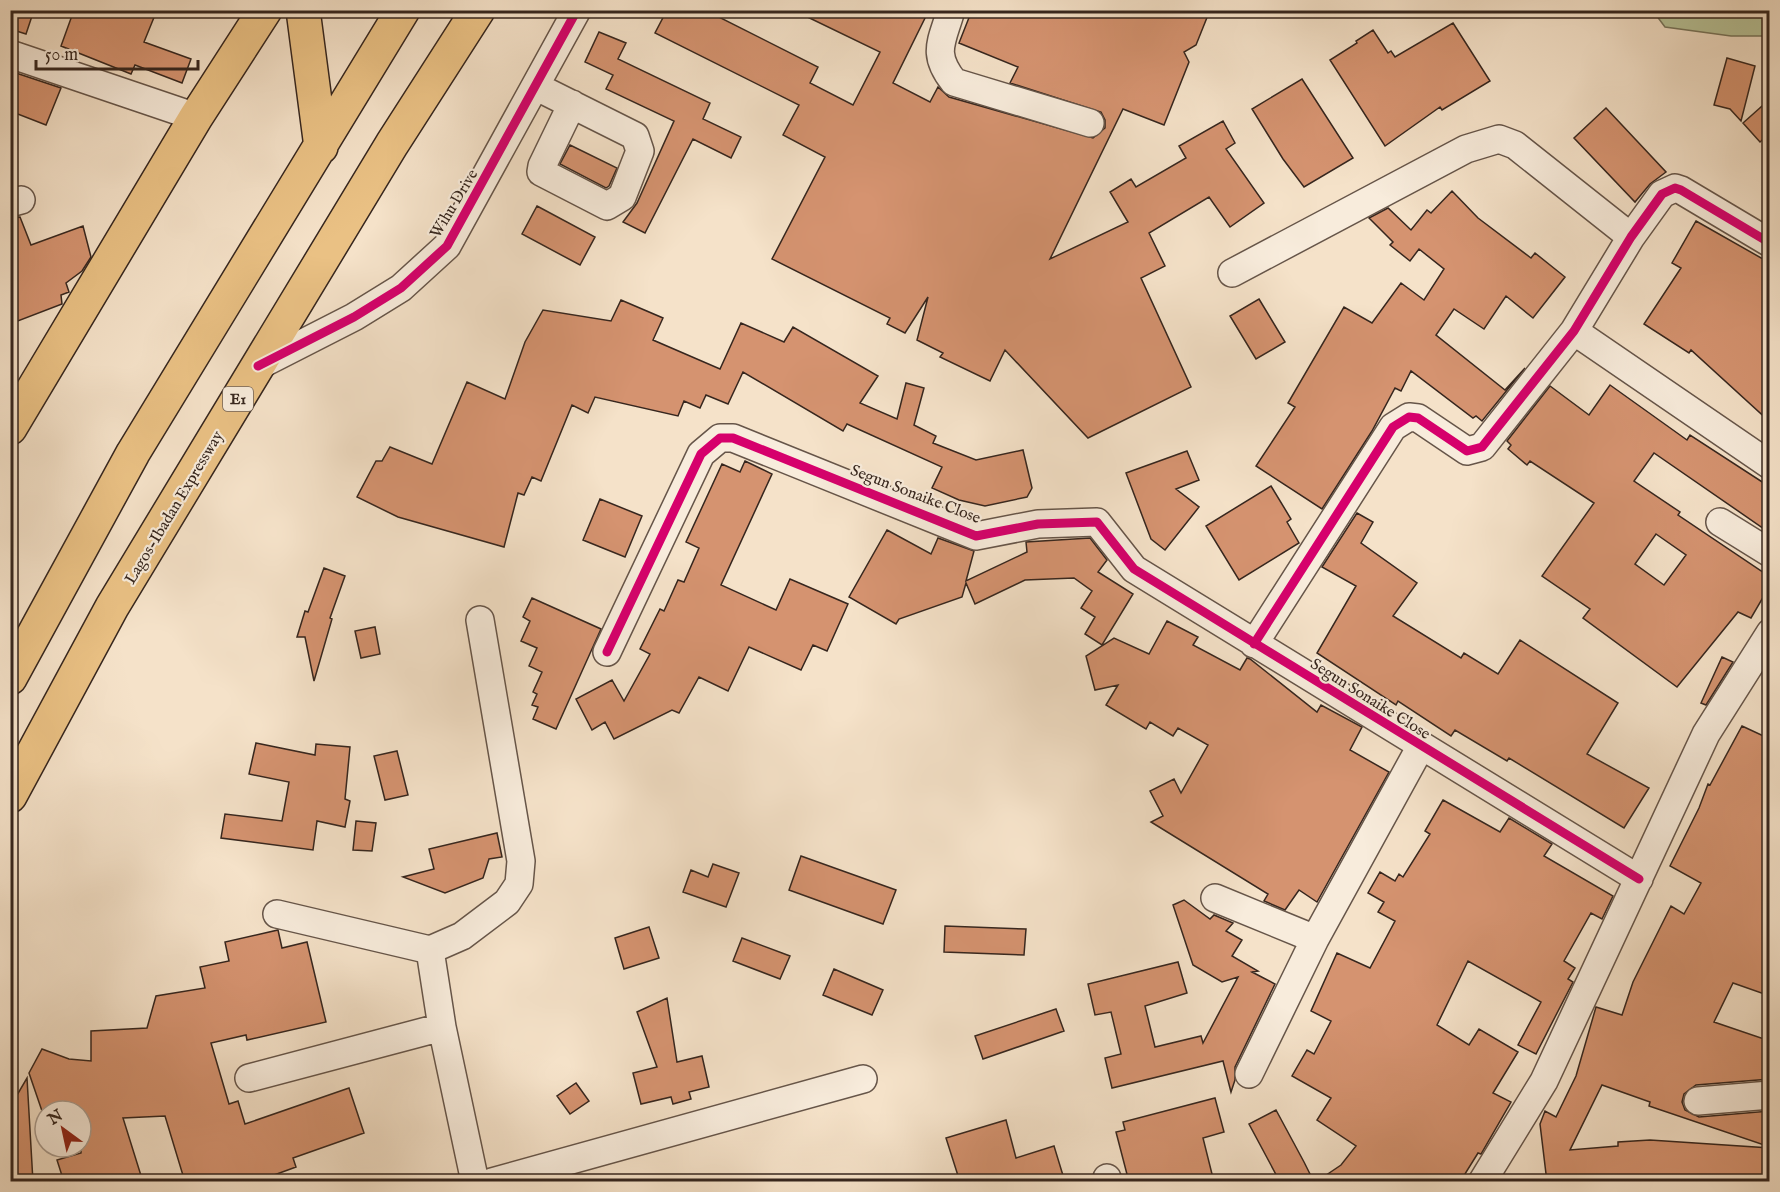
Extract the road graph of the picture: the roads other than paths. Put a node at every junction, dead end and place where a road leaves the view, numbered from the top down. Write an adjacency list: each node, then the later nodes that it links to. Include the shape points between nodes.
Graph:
1 (265, 10): 10 (main road)
2 (303, 10): 12 (main road)
3 (403, 10): 12 (main road)
4 (478, 10): 17 (main road, Lagos-Ibadan Expressway / E1)
5 (577, 10): 8 (street, Wihu Drive)
6 (951, 10): 11 (street, via 939,51 942,67 954,82)
7 (10, 54): 10 (street)
8 (537, 87): 9 (street); 17 (street, Wihu Drive, via 447,246 401,288)
9 (572, 105)
10 (196, 117): 18 (main road)
11 (1090, 123)
12 (321, 147): 26 (main road, via 133,453)
13 (1631, 237): 14 (street, via 1662,194 1675,188); 15 (street, via 1515,145 1499,139 1466,149); 16 (street)
14 (1770, 243)
15 (1232, 273)
16 (1574, 331): 19 (street); 24 (street, via 1482,447 1467,451 1418,418 1410,417 1393,427)
17 (258, 366): 28 (main road, Lagos-Ibadan Expressway / E1, via 112,607)
18 (10, 428)
19 (1770, 465)
20 (1719, 522): 21 (street)
21 (1770, 553)
22 (480, 620): 33 (street, via 521,861 519,884 507,902 486,920)
23 (1770, 633): 29 (street, via 1706,734)
24 (1254, 644): 25 (street, Segun Sonaike Close, via 1134,569 1097,522 1038,524 976,536 733,438 720,438 701,454); 27 (street, Segun Sonaike Close)
25 (607, 652)
26 (10, 678)
27 (1421, 746): 29 (street, Segun Sonaike Close); 32 (street)
28 (10, 796)
29 (1639, 879): 42 (street, via 1544,1081)
30 (1215, 898): 32 (street)
31 (277, 914): 33 (street)
32 (1315, 939): 35 (street)
33 (430, 950): 34 (street)
34 (442, 1027): 36 (street); 40 (street)
35 (1250, 1074)
36 (249, 1078)
37 (863, 1079): 41 (street)
38 (1770, 1095): 39 (street)
39 (1698, 1101)
40 (475, 1182)
41 (492, 1182)
42 (1482, 1182)

